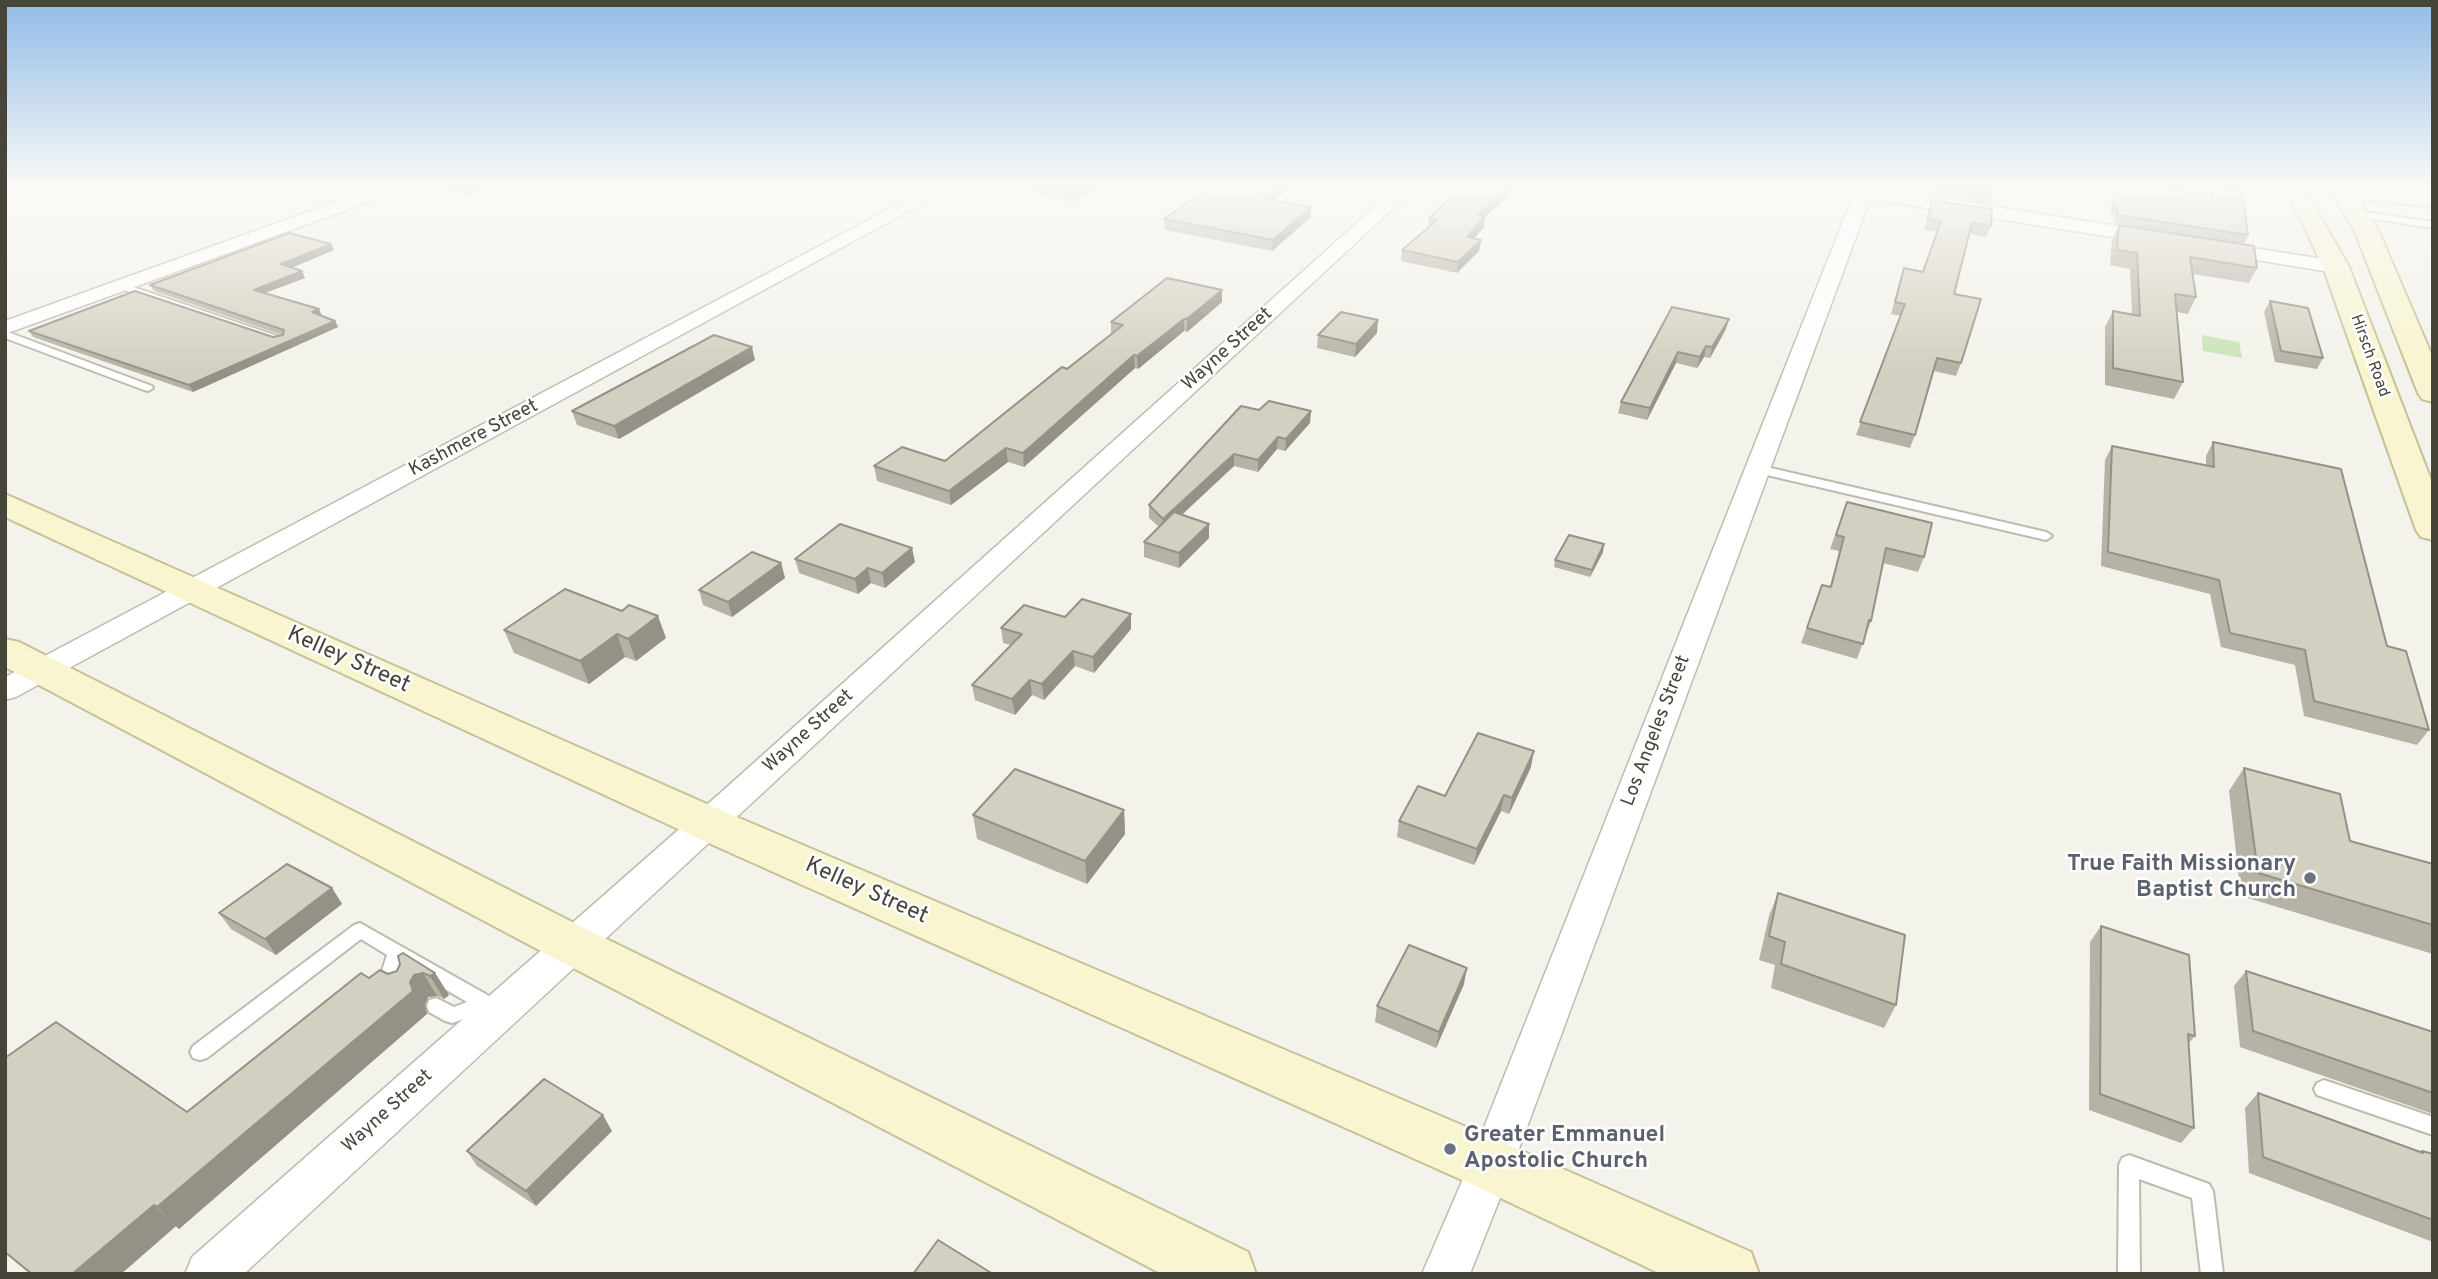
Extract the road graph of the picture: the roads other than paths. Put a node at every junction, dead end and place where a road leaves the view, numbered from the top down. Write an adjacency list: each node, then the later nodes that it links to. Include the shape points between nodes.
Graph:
1 (226, 248): 9 (street)
2 (831, 248): 20 (street, Kashmere Street)
3 (1341, 248): 22 (street, Wayne Street)
4 (1835, 248): 16 (street, Los Angeles Street)
5 (2215, 248): 8 (street)
6 (2327, 248): 8 (main road, Hirsch Road)
7 (2373, 248): 13 (main road)
8 (2336, 267): 13 (main road, via 2372,286 2391,335); 18 (main road, Hirsch Road)
9 (121, 286): 10 (street); 12 (lane)
10 (5, 328)
11 (5, 334): 14 (lane)
12 (281, 339)
13 (2421, 364): 15 (main road)
14 (148, 388)
15 (2433, 393)
16 (1758, 469): 19 (lane); 31 (street, Los Angeles Street)
17 (5, 504): 20 (main road, Kelley Street)
18 (2433, 530)
19 (2046, 536)
20 (192, 590): 21 (street, Kashmere Street); 22 (main road, Kelley Street)
21 (18, 670): 23 (main road)
22 (709, 824): 23 (street, Wayne Street); 31 (main road, Kelley Street)
23 (573, 945): 27 (street, Wayne Street); 33 (main road)
24 (397, 951): 25 (lane, via 389,977); 27 (lane); 28 (lane, via 360,930)
25 (403, 986)
26 (436, 1006): 27 (lane, via 452,1015)
27 (493, 1007): 32 (street, Wayne Street)
28 (200, 1052)
29 (2324, 1089): 30 (lane)
30 (2433, 1126)
31 (1491, 1165): 34 (street, Los Angeles Street); 35 (main road, Kelley Street)
32 (209, 1274)
33 (1226, 1274)
34 (1446, 1274)
35 (1729, 1274)
36 (2129, 1274): 37 (lane, via 2129,1165 2202,1191)
37 (2212, 1274)

